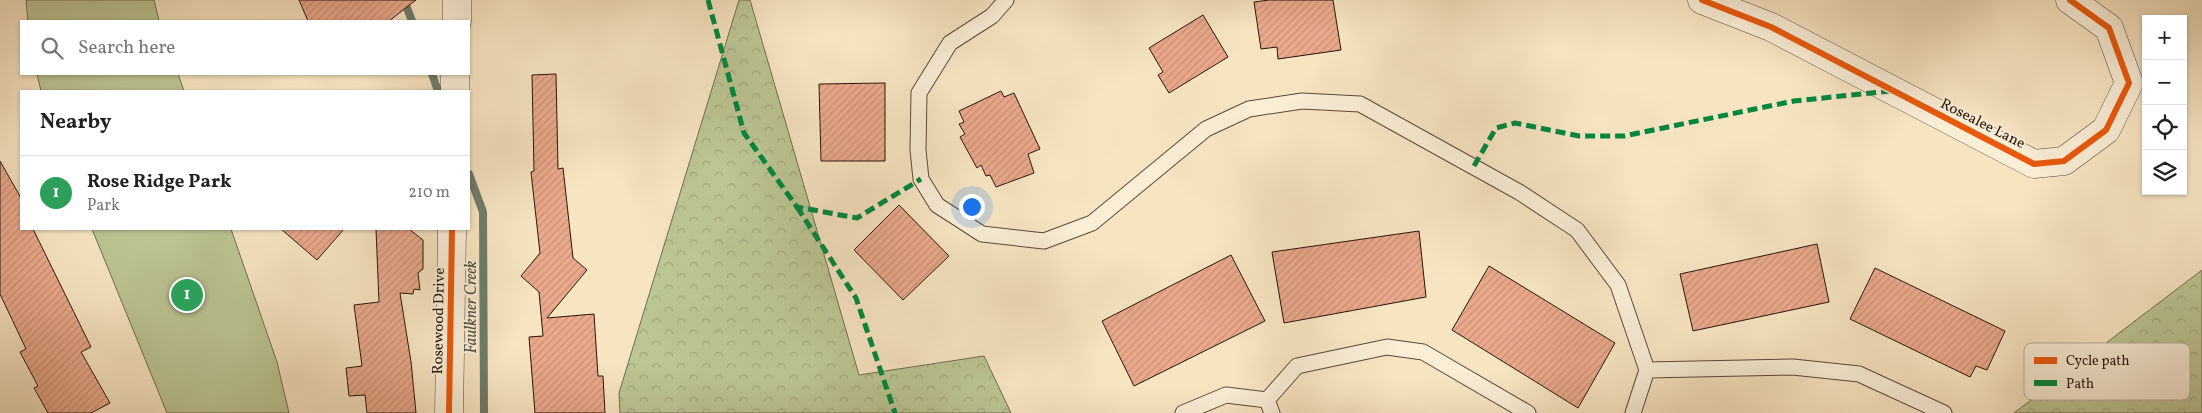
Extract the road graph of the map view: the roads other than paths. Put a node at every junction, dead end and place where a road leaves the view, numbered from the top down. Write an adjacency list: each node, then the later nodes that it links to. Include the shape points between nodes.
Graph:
1 (457, 0): 5 (street)
2 (1006, 0): 9 (lane, via 992,16 950,43 919,93 921,179 937,205 982,234 1044,241 1092,223 1206,129 1249,108 1302,102 1360,104 1519,192 1577,230 1618,285)
3 (1702, 0): 4 (street, Rosealee Lane, via 1770,27 2034,164 2064,161 2106,130 2129,83 2109,28)
4 (2070, 0)
5 (456, 20)
6 (455, 75): 7 (street)
7 (455, 90)
8 (452, 230): 11 (street, Rosewood Drive)
9 (1648, 370): 14 (lane); 15 (lane, via 1793,367 1859,374)
10 (1269, 406): 12 (lane, via 1226,395); 13 (lane, via 1297,366 1387,347 1424,352)
11 (449, 413)
12 (1183, 413)
13 (1528, 413)
14 (1633, 413)
15 (1944, 413)

